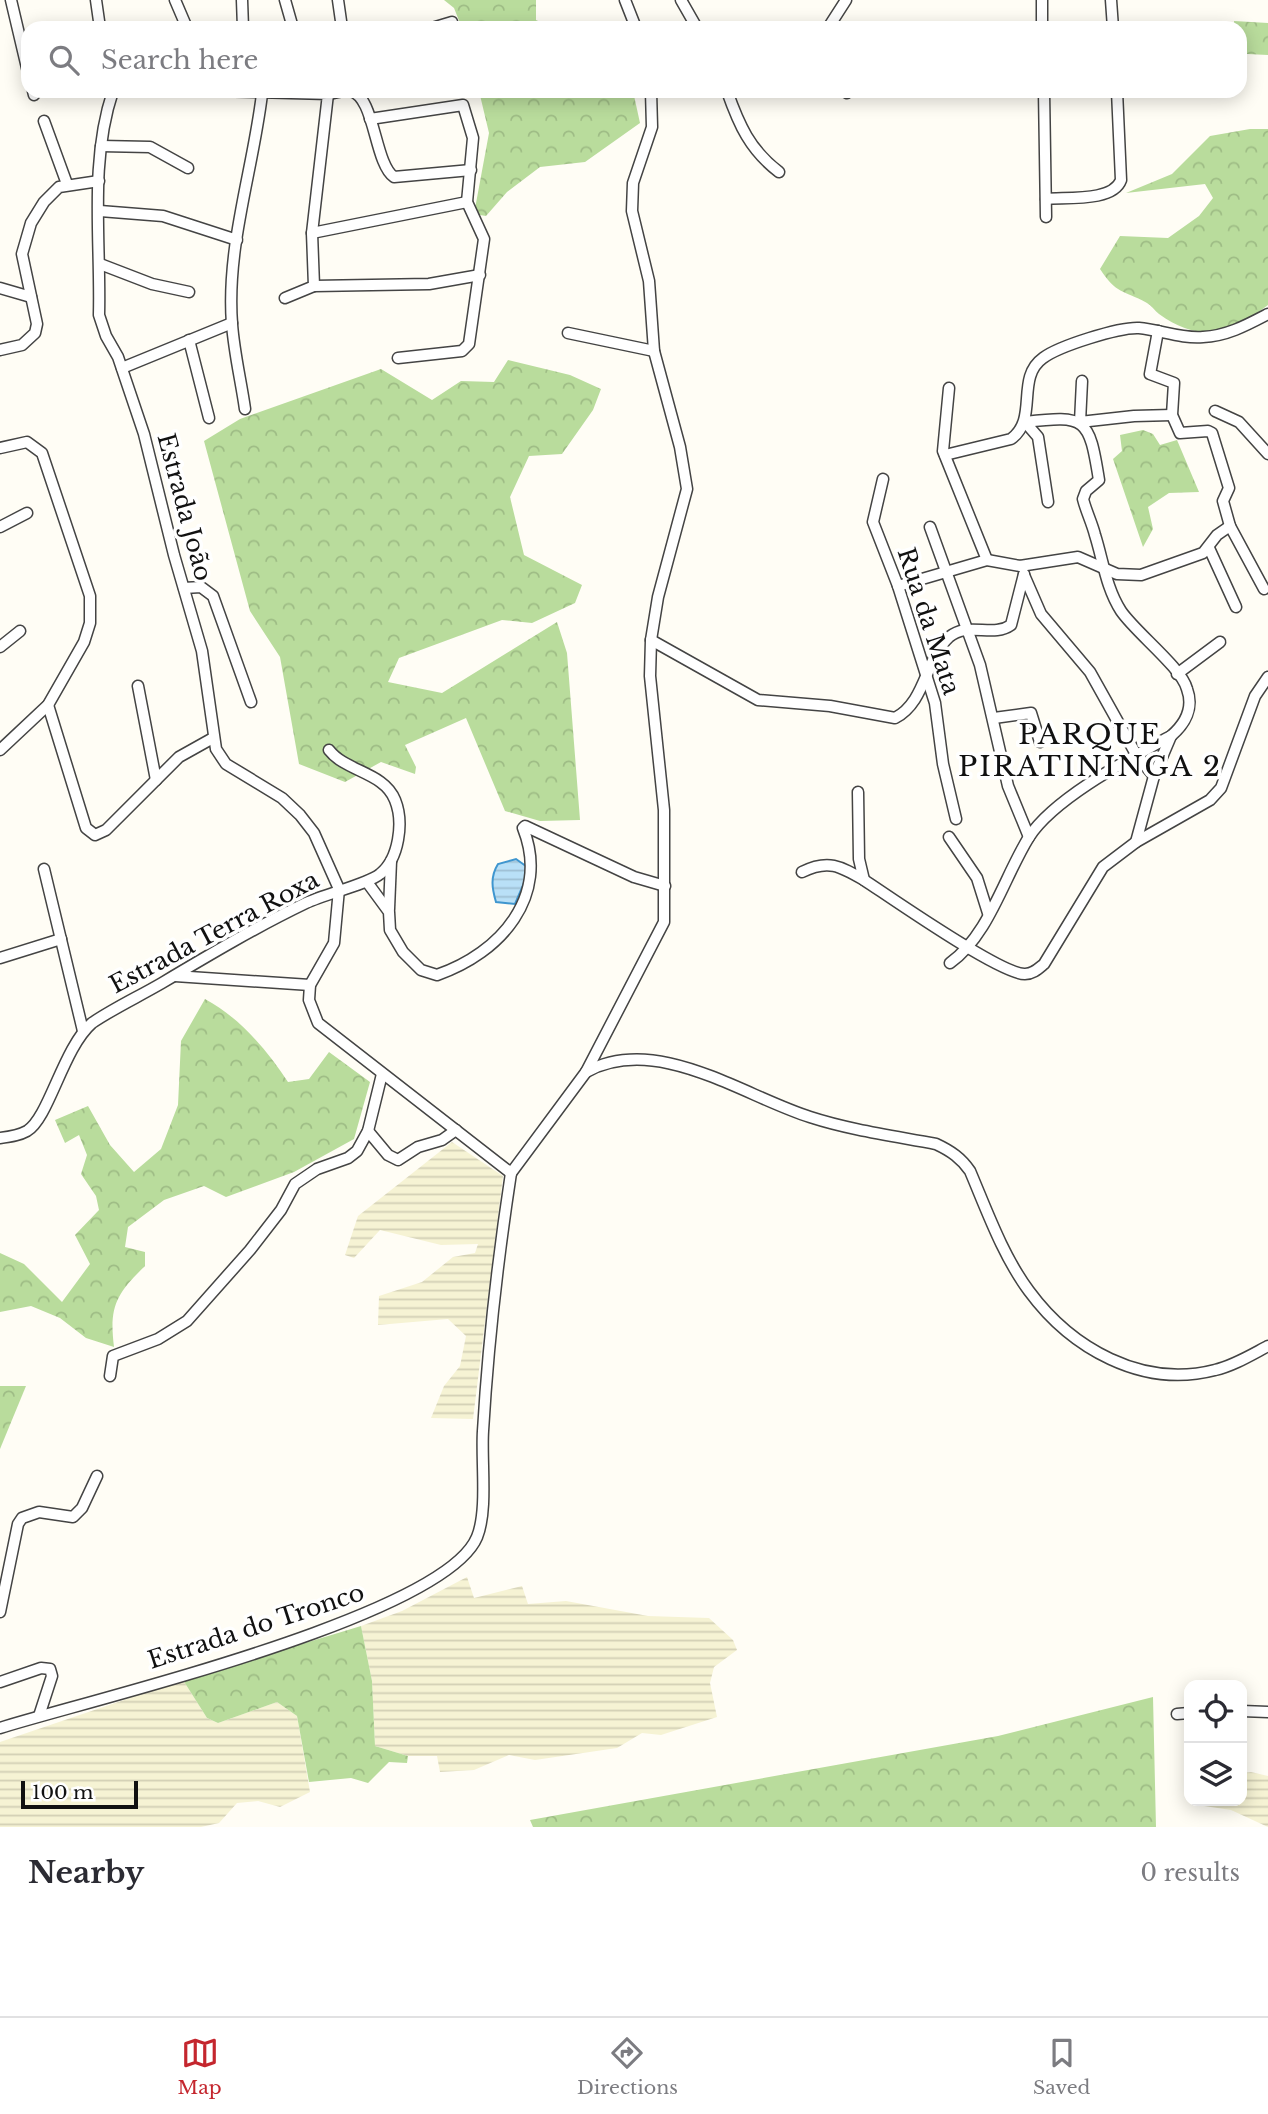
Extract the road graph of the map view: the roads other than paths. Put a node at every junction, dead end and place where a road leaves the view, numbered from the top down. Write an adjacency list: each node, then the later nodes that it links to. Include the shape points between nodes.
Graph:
1 (11, 0): 22 (street)
2 (96, 0): 12 (street)
3 (174, 0): 13 (street)
4 (242, 0): 14 (street)
5 (285, 0): 15 (street)
6 (338, 0): 16 (street)
7 (625, 0): 17 (street)
8 (681, 0): 18 (street)
9 (846, 0): 19 (street)
10 (1042, 0): 20 (street)
11 (1111, 0): 21 (street)
12 (99, 21)
13 (184, 21)
14 (243, 21)
15 (291, 21)
16 (341, 21)
17 (633, 21)
18 (693, 21)
19 (832, 21)
20 (1042, 21)
21 (1112, 21)
22 (21, 42)
23 (111, 98): 33 (street, Estrada João)
24 (261, 98): 44 (street)
25 (328, 98): 43 (street)
26 (359, 98): 31 (street)
27 (651, 98): 58 (street, via 652,127 631,197 633,224 649,281)
28 (730, 98): 36 (street, via 744,136)
29 (1044, 98): 39 (street)
30 (1116, 98): 39 (street, via 1118,187 1108,193)
31 (370, 119): 35 (street, via 385,166 394,177); 35 (street, via 463,105 473,138)
32 (44, 121): 38 (street)
33 (100, 146): 34 (street, via 150,147); 37 (street, Estrada João)
34 (188, 168)
35 (471, 170): 40 (street)
36 (779, 172)
37 (99, 181): 38 (street); 41 (street, Estrada João)
38 (67, 184): 50 (street, via 44,202 26,237 22,254)
39 (1046, 199): 42 (street)
40 (467, 202): 43 (street); 46 (street, via 484,239)
41 (100, 211): 44 (street, via 163,216); 45 (street, Estrada João)
42 (1046, 217)
43 (312, 233): 47 (street)
44 (237, 240): 53 (street)
45 (100, 264): 49 (street); 60 (street, Estrada João, via 99,315)
46 (480, 275): 47 (street, via 429,284); 59 (street, via 467,348)
47 (314, 286): 51 (street)
48 (0, 288): 50 (street)
49 (189, 292)
50 (31, 297): 57 (street, via 35,333 22,345)
51 (285, 298)
52 (1268, 314): 54 (street, via 1199,338)
53 (232, 323): 56 (street); 63 (street)
54 (1158, 331): 65 (street, via 1150,374 1174,383); 67 (street, via 1115,331 1041,359 1029,379)
55 (568, 333): 58 (street)
56 (189, 340): 60 (street); 66 (street)
57 (0, 350)
58 (654, 351): 89 (street, via 687,489)
59 (398, 358)
60 (122, 368): 84 (street, Estrada João, via 144,433)
61 (1082, 380): 68 (street)
62 (949, 387): 71 (street)
63 (246, 409)
64 (1215, 411): 70 (street, via 1239,422)
65 (1172, 415): 68 (street); 75 (street, via 1180,433 1212,433 1229,488 1223,500)
66 (209, 418)
67 (1025, 422): 68 (street, via 1064,417); 71 (street, via 1011,439); 73 (street, via 1038,437)
68 (1080, 422): 80 (street, via 1099,480 1083,499)
69 (0, 448): 97 (street, via 27,442 42,453 92,609 84,642)
70 (1268, 454)
71 (945, 455): 79 (street)
72 (883, 479): 83 (street, Rua da Mata, via 873,522)
73 (1048, 502)
74 (27, 513): 76 (street)
75 (1230, 526): 78 (street); 85 (street)
76 (0, 527)
77 (930, 527): 82 (street)
78 (1209, 548): 80 (street, via 1141,575 1117,574); 86 (street)
79 (987, 560): 81 (street); 82 (street)
80 (1102, 566): 81 (street, via 1070,557); 92 (street, via 1119,608)
81 (1022, 570): 87 (street, via 1012,625); 104 (street, via 1041,614 1090,672)
82 (947, 573): 83 (street); 87 (street)
83 (898, 586): 93 (street, Rua da Mata)
84 (184, 588): 96 (street, via 201,587 213,596); 100 (street, Estrada João, via 208,679)
85 (1264, 589)
86 (1236, 607)
87 (969, 629): 93 (street, via 946,640); 98 (street)
88 (20, 631): 91 (street)
89 (651, 640): 93 (street, via 758,700 895,718); 119 (street, via 650,676 663,779)
90 (1220, 642): 92 (street)
91 (0, 647)
92 (1177, 674): 99 (street, via 1187,688 1189,706 1185,721)
93 (928, 677): 109 (street, Rua da Mata)
94 (1268, 677): 110 (street, via 1255,696 1221,788 1210,800)
95 (138, 686): 106 (street)
96 (251, 702)
97 (48, 705): 102 (street); 106 (street, via 90,833 101,834)
98 (994, 718): 101 (street, via 1031,713); 112 (street, via 1013,803)
99 (1171, 736): 104 (street); 105 (street)
100 (213, 738): 106 (street, via 179,757); 120 (street, Estrada João, via 226,764 282,798 300,815 314,833)
101 (1040, 742)
102 (0, 750)
103 (329, 750): 114 (street, via 337,760 382,782 393,796 399,830)
104 (1137, 756): 105 (street); 112 (street, via 1052,809)
105 (1154, 776): 108 (street)
106 (156, 780)
107 (858, 792): 117 (street, via 859,859)
108 (1144, 812): 110 (street); 113 (street)
109 (956, 819)
110 (1162, 827): 113 (street)
111 (949, 837): 122 (street, via 977,878)
112 (1029, 837): 122 (street)
113 (1136, 842): 124 (street, via 1103,867 1038,969 1016,973)
114 (391, 861): 118 (street); 121 (street)
115 (44, 869): 123 (street)
116 (803, 872): 117 (street, via 819,864 842,867)
117 (864, 880): 124 (street)
118 (367, 882): 120 (street); 121 (street)
119 (665, 886): 121 (street, via 634,877 525,826 532,852 532,879 514,919 493,945 447,971 430,974 395,941); 130 (street, via 664,922)
120 (339, 889): 127 (street, Estrada Terra Roxa, via 246,933); 128 (street, Estrada Terra Roxa, via 334,943)
121 (389, 912)
122 (988, 913): 124 (street)
123 (61, 939): 125 (street); 129 (street)
124 (967, 947): 126 (street)
125 (0, 958)
126 (950, 963)
127 (173, 976): 128 (street); 129 (street, Estrada Terra Roxa)
128 (310, 985): 131 (street, via 309,1000 318,1023)
129 (83, 1031): 134 (street, Estrada Terra Roxa, via 34,1125)
130 (586, 1072): 135 (street); 136 (street, via 610,1060 688,1069 808,1117 947,1149 970,1171 1029,1291 1076,1339 1122,1365 1163,1373 1199,1373 1228,1366)
131 (382, 1073): 132 (street); 133 (street)
132 (456, 1130): 133 (street, via 398,1160 388,1156); 135 (street)
133 (368, 1131): 137 (street, via 348,1158 317,1169 295,1184 258,1240 187,1321 158,1339 118,1353 110,1362)
134 (0, 1138)
135 (510, 1173): 145 (street, Estrada do Tronco, via 483,1432 480,1527 468,1551 401,1597 353,1620)
136 (1268, 1346)
137 (110, 1377)
138 (97, 1476): 139 (street, via 73,1517 27,1514 18,1524)
139 (0, 1612)
140 (0, 1682): 145 (street, via 50,1669 52,1676)
141 (1247, 1711): 142 (street)
142 (1268, 1712)
143 (1184, 1713): 144 (street)
144 (1177, 1714)
145 (39, 1716): 146 (street, Estrada do Tronco)
146 (0, 1728)

